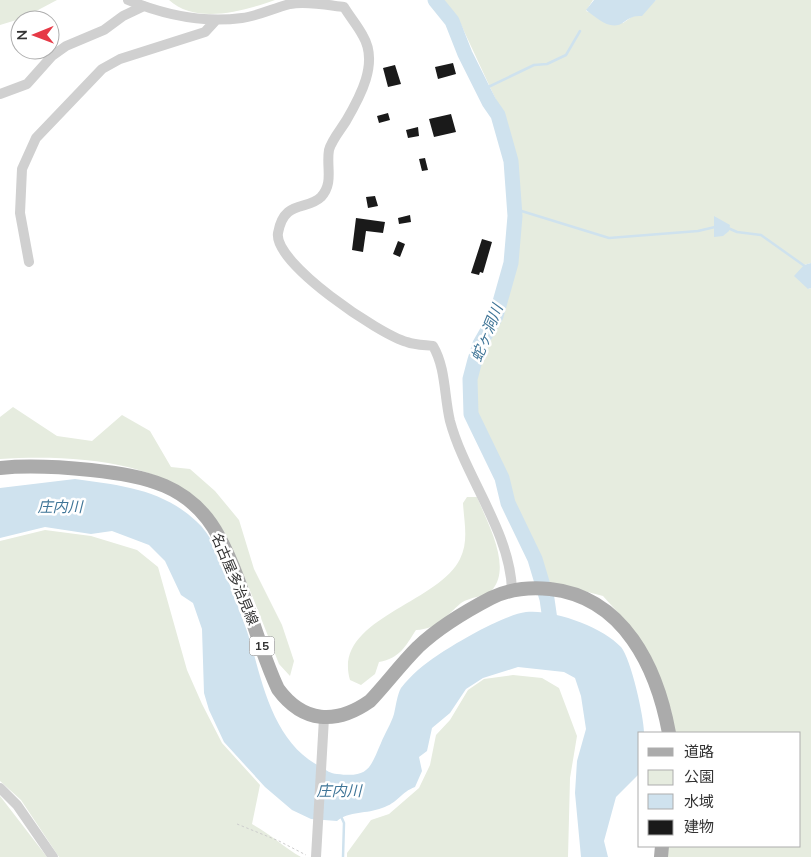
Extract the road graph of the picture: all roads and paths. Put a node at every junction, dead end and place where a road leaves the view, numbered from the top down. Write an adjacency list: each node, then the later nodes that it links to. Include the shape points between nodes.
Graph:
1 (128, 0): 2 (street)
2 (144, 6): 3 (street, via 172,14); 4 (street, via 104,30 66,46 52,56 27,84)
3 (216, 20): 5 (street, via 205,32 120,59 102,69 36,138 22,169 20,213); 7 (street, via 242,18 292,4 312,3 344,8 364,38 370,68 357,102 329,149 329,186 320,199 292,208 282,221 278,235 281,250 296,267 368,322 406,342 433,346 441,360 451,422 507,559)
4 (0, 94)
5 (29, 262)
6 (0, 468): 8 (main road, 名古屋多治見線 / 15, via 60,468 138,476 156,481 188,500 201,511 222,542 278,689 299,710)
7 (512, 590): 8 (main road, via 471,609 420,646 370,701 345,714); 9 (main road, via 537,588 573,593 590,600 620,623 634,639 657,683)
8 (324, 718): 14 (street)
9 (669, 732)
10 (0, 788): 13 (street, via 17,805)
11 (237, 824): 12 (path)
12 (309, 856)
13 (53, 857)
14 (316, 857)

